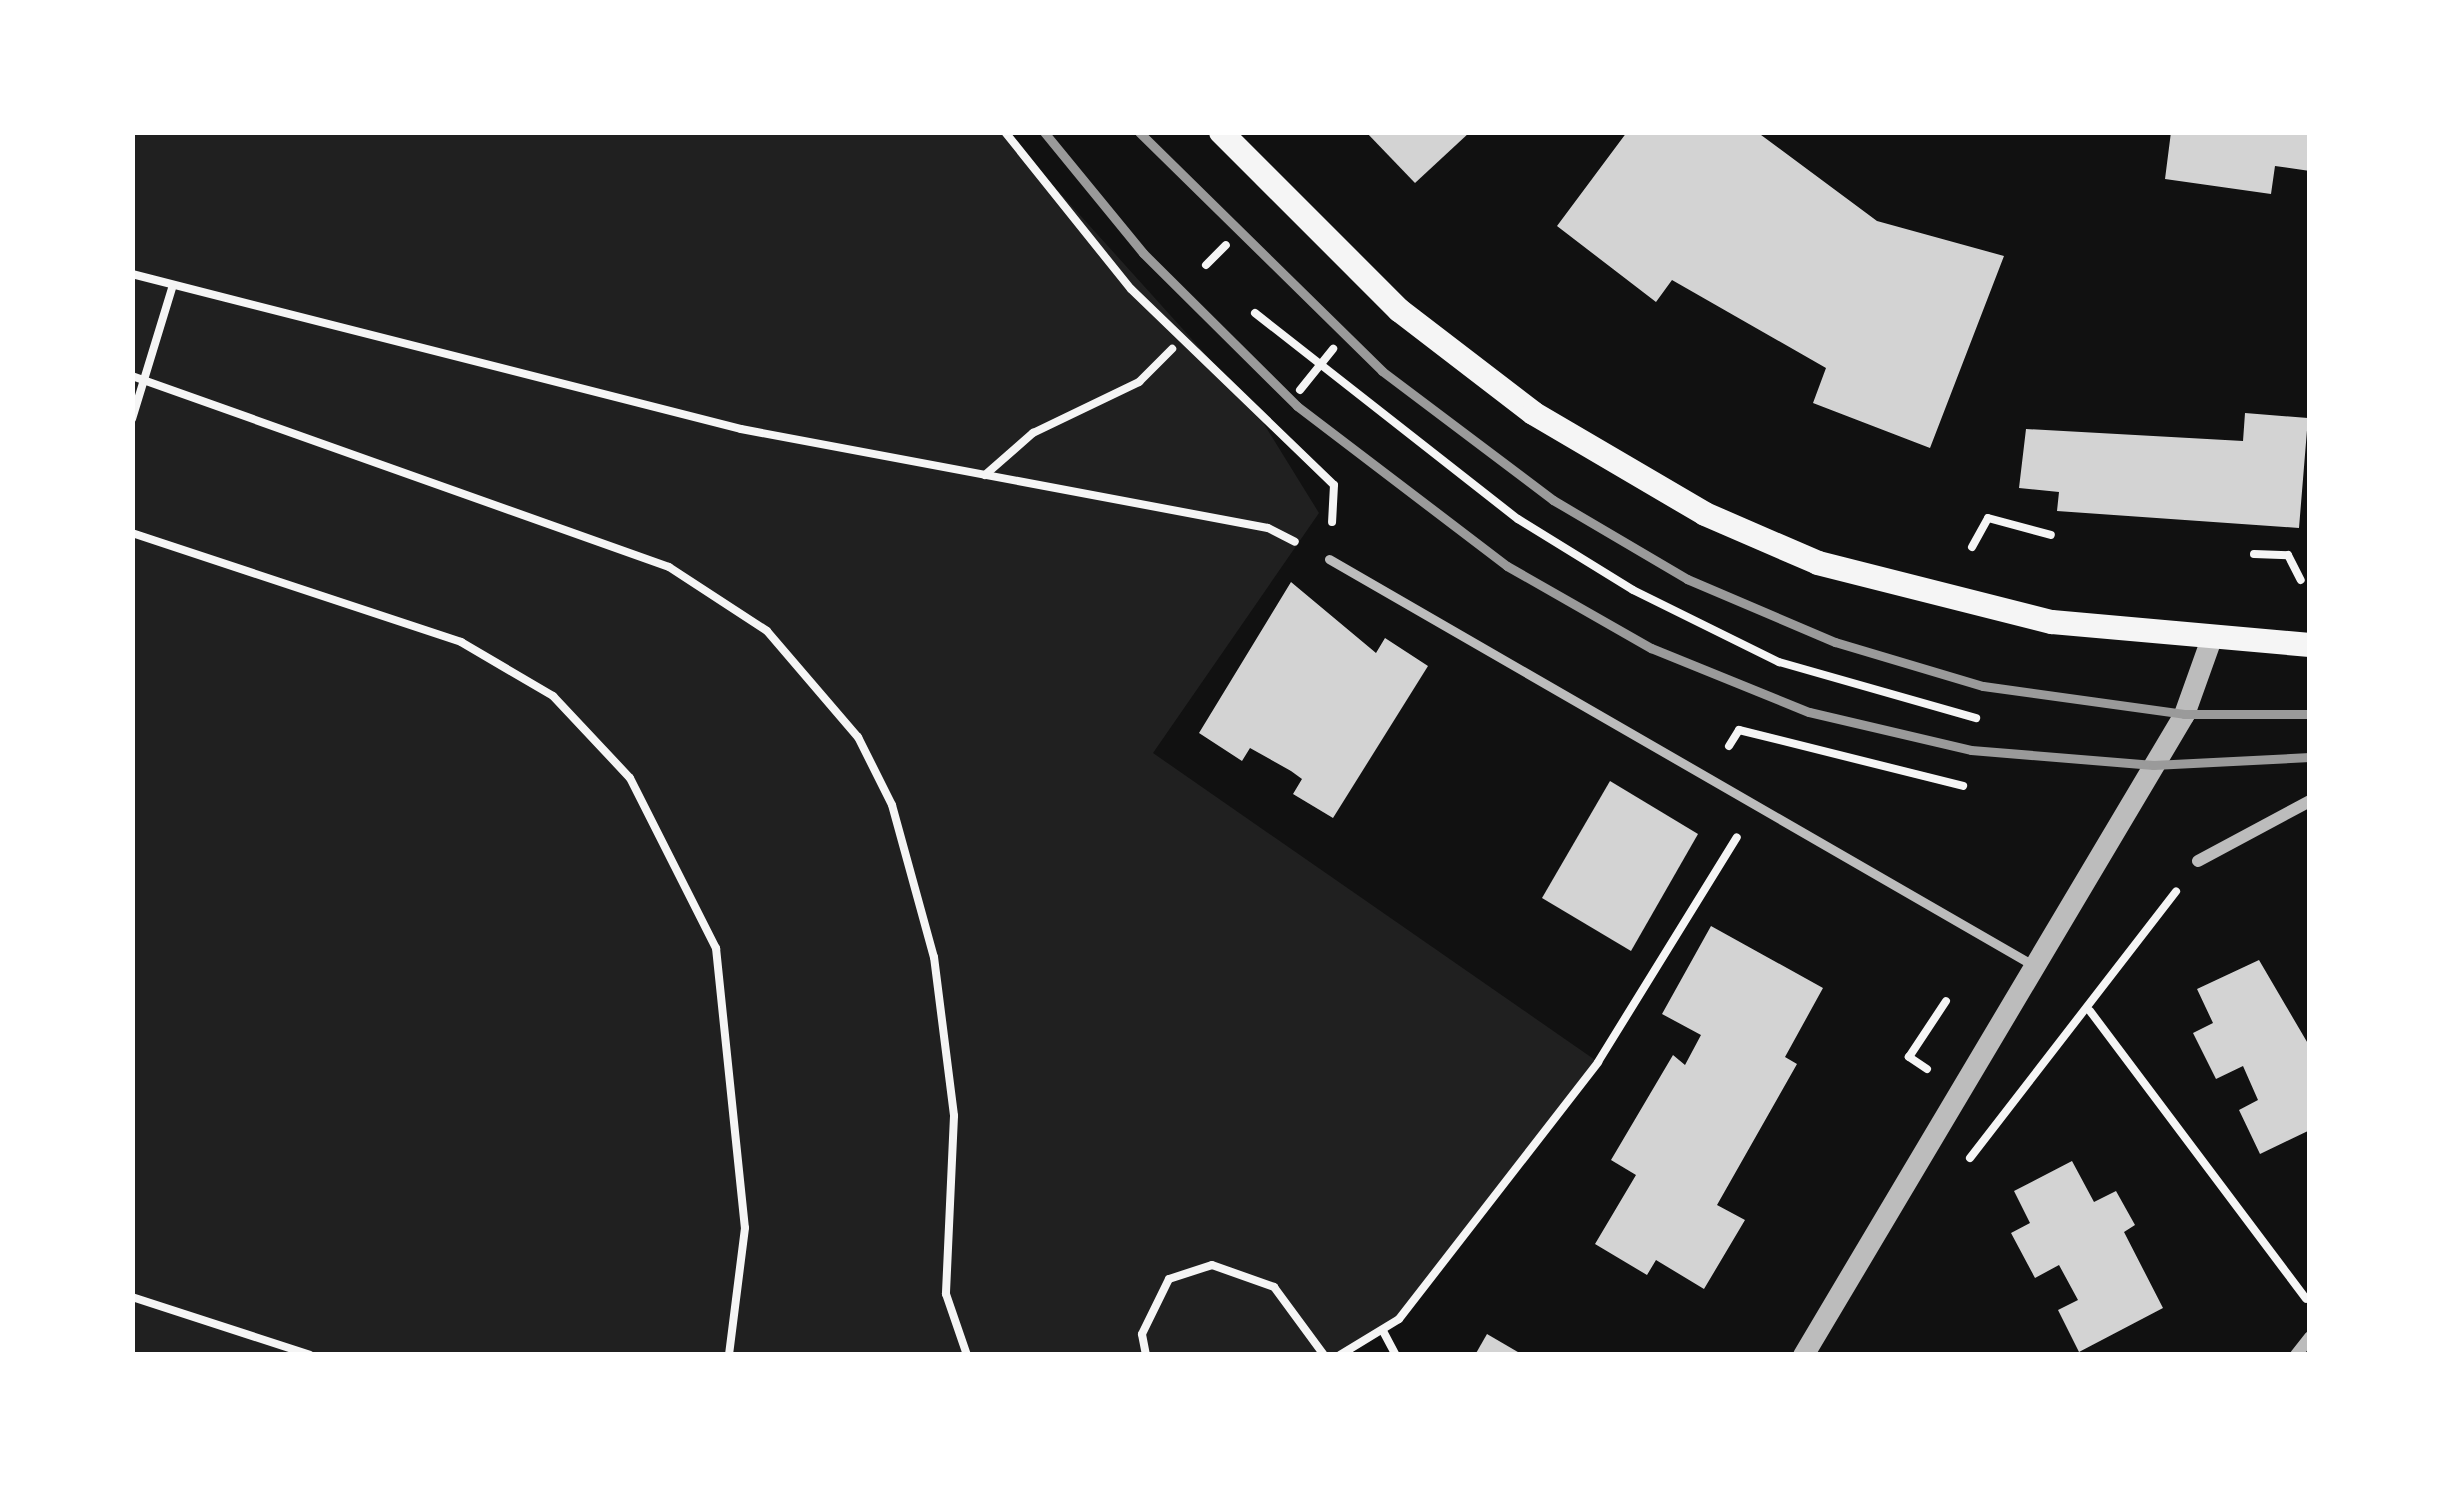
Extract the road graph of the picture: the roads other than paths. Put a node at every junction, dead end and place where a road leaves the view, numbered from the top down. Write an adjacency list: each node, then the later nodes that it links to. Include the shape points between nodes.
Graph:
1 (1221, 132): 3 (main road, via 1399,310 1533,413 1705,514 1898,586)
2 (1329, 559): 7 (lane)
3 (2209, 644): 4 (main road); 7 (street, via 2184,713)
4 (2310, 645)
5 (2310, 801): 6 (street)
6 (2198, 860)
7 (2036, 967): 9 (street)
8 (2310, 1337): 10 (street)
9 (1803, 1355)
10 (2296, 1355)

